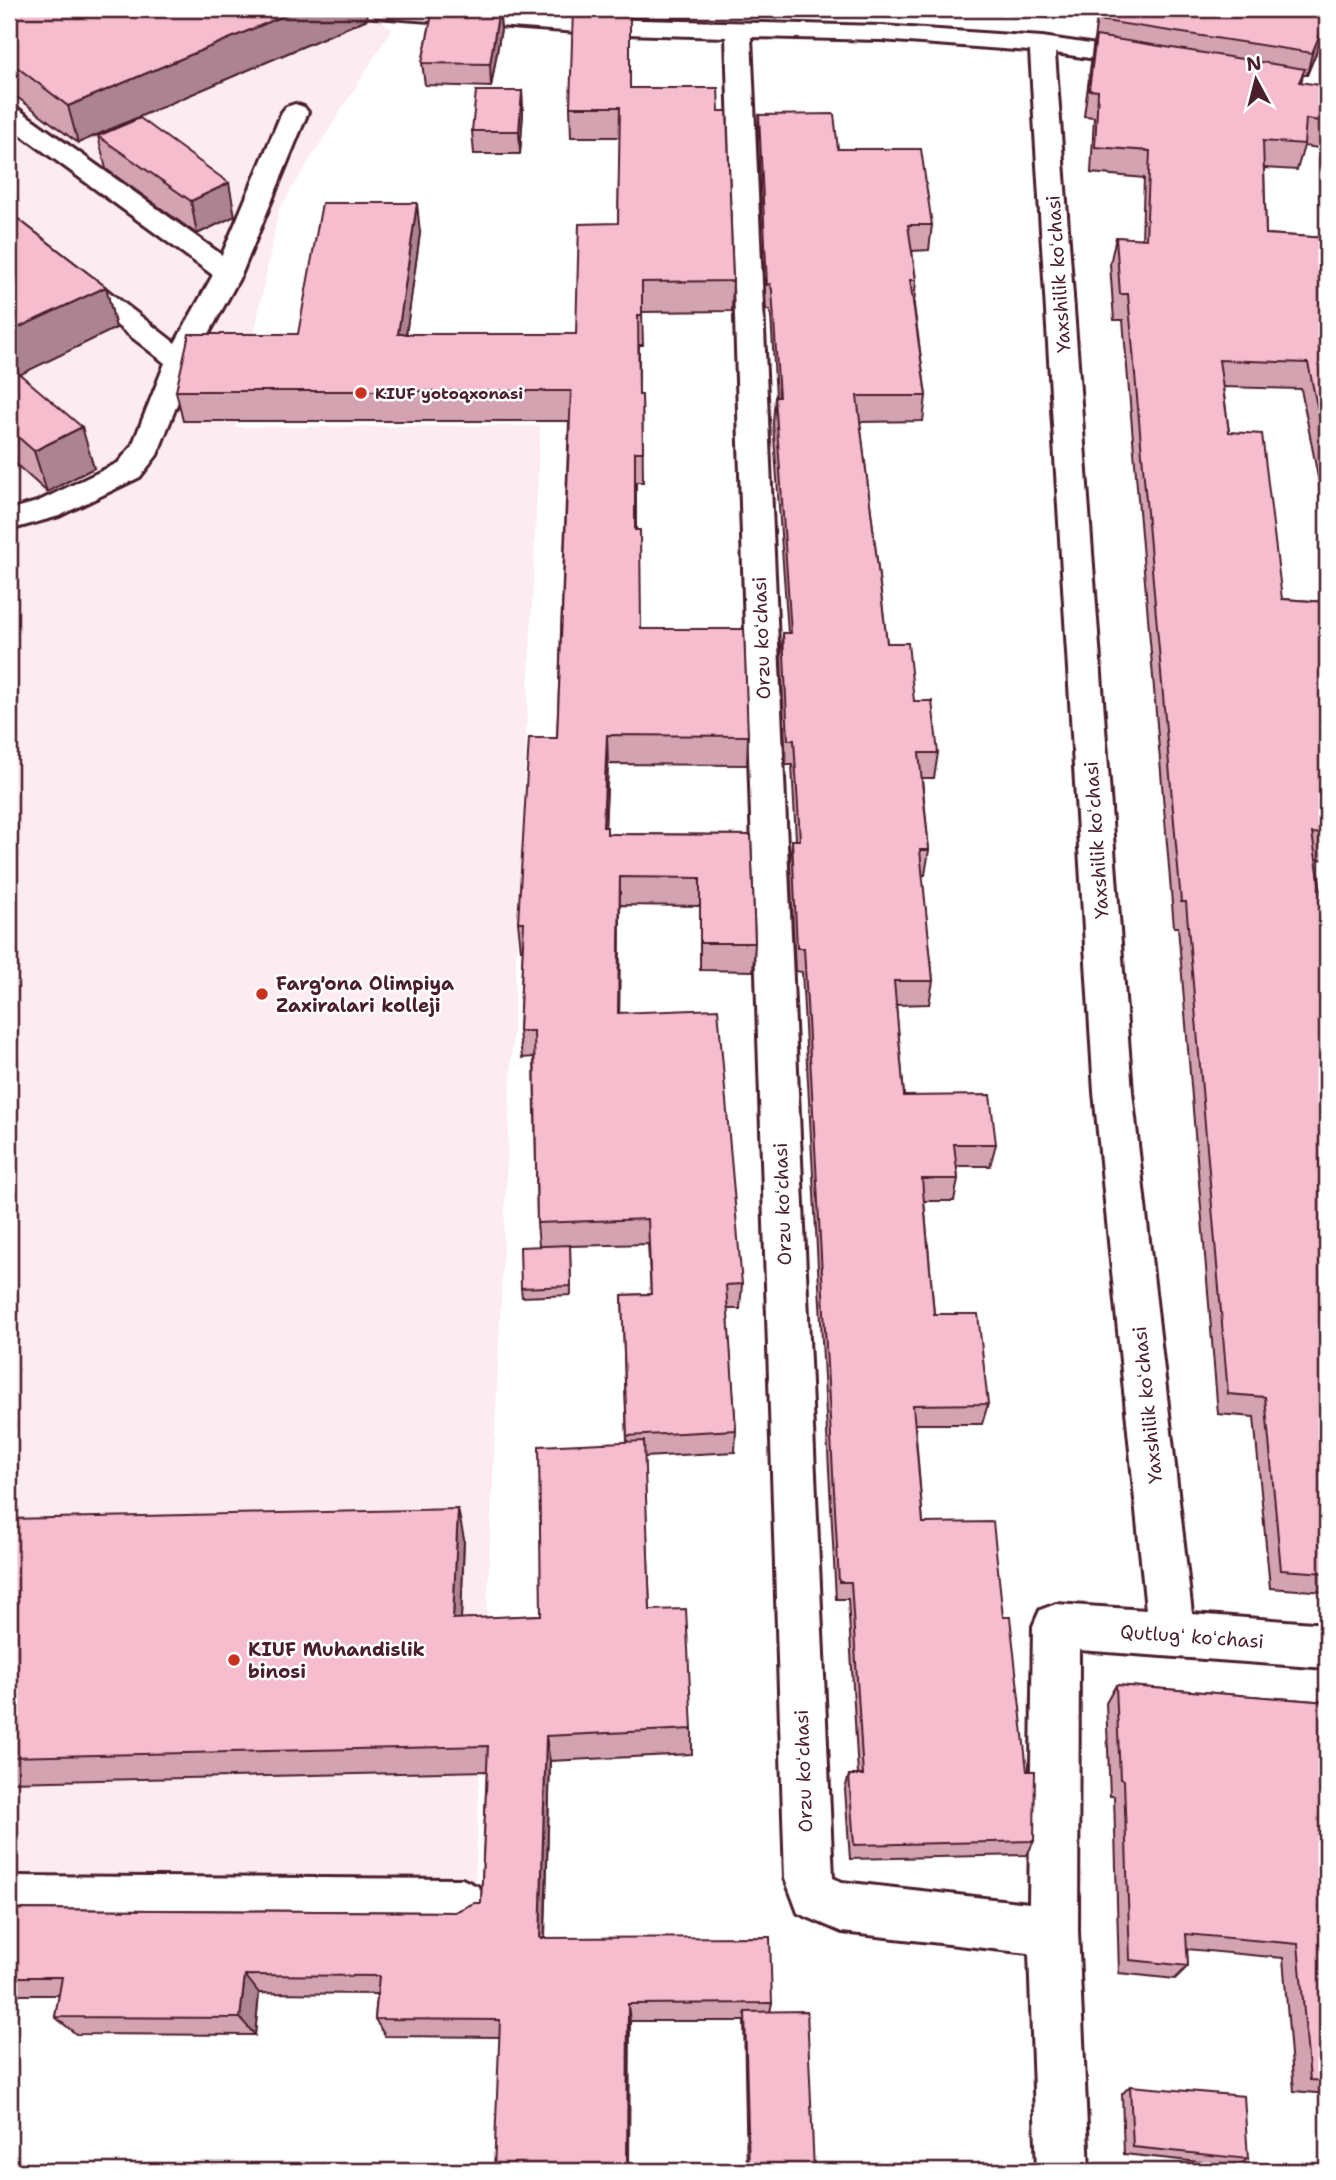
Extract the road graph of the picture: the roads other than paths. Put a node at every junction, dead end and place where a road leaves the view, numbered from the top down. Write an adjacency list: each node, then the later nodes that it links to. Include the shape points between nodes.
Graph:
1 (362, 9): 2 (street)
2 (592, 17): 3 (street)
3 (738, 30): 4 (street, via 881,33); 16 (street, Orzu koʻchasi, via 809,1878 815,1896 842,1907)
4 (1042, 44): 5 (street); 12 (street, Yaxshilik koʻchasi, via 1113,1092)
5 (1162, 62)
6 (295, 112): 9 (street)
7 (9, 114): 9 (street)
8 (9, 228): 10 (street)
9 (228, 273): 10 (street)
10 (180, 361): 11 (street, via 146,448 129,470 48,509)
11 (9, 520)
12 (1171, 1634): 13 (street, Qutlugʻ koʻchasi); 16 (street, Qutlugʻ koʻchasi, via 1056,1626)
13 (1327, 1646)
14 (9, 1901): 15 (street)
15 (462, 1904)
16 (1053, 1931): 17 (street)
17 (1063, 2171)

